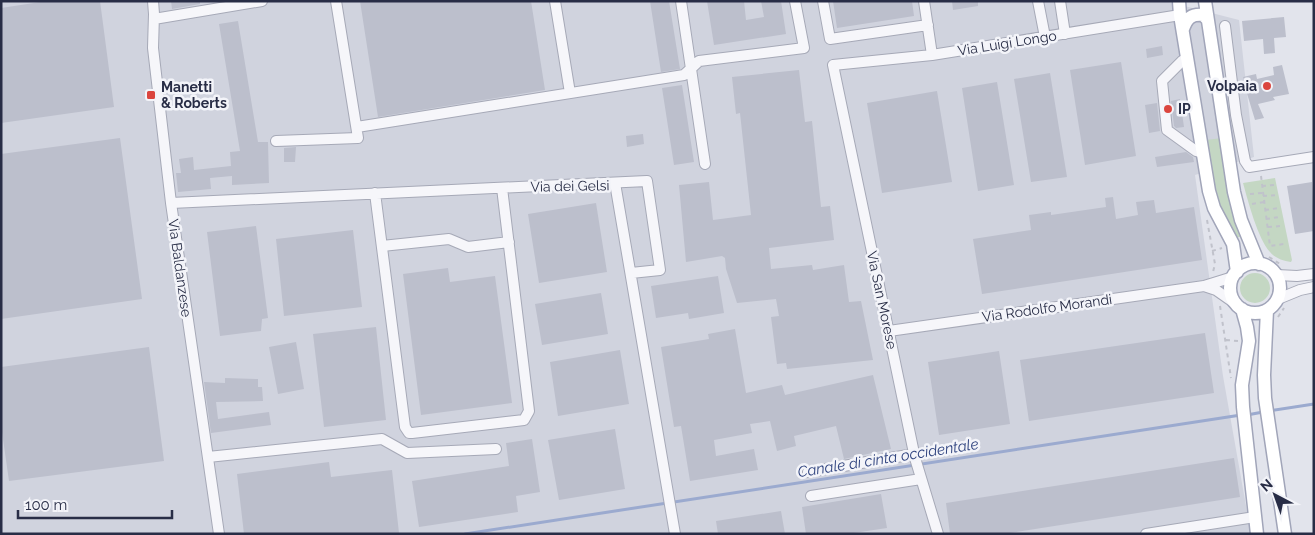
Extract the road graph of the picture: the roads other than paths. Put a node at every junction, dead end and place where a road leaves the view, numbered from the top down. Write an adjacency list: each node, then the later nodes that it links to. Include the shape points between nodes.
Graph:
1 (153, 1): 14 (street, Via Baldanzese)
2 (262, 1): 14 (street)
3 (336, 1): 26 (street)
4 (555, 1): 25 (street)
5 (681, 1): 24 (street)
6 (795, 1): 24 (street, via 804,48 699,61)
7 (823, 1): 16 (street, via 830,40)
8 (924, 1): 16 (street)
9 (1038, 1): 20 (street)
10 (1179, 1): 13 (main road)
11 (1205, 1): 15 (main road)
12 (1062, 2): 19 (street)
13 (1180, 15): 18 (main road); 19 (street, Via Luigi Longo)
14 (154, 19): 34 (street, Via Baldanzese, via 153,48)
15 (1208, 20): 18 (main road, via 1203,15 1191,16 1186,19); 37 (main road, via 1234,192)
16 (928, 25): 21 (street)
17 (1225, 26): 29 (street, via 1245,161 1249,166)
18 (1183, 29): 22 (main road)
19 (1065, 34): 20 (street, Via Luigi Longo)
20 (1045, 37): 21 (street, Via Luigi Longo)
21 (932, 54): 23 (street, Via Luigi Longo)
22 (1187, 58): 28 (main road); 28 (street, via 1162,81 1167,130)
23 (833, 65): 47 (street, Via San Morese)
24 (691, 68): 25 (street, via 684,75); 30 (street)
25 (570, 93): 26 (street)
26 (357, 127): 27 (street, via 358,138)
27 (276, 141)
28 (1203, 153): 39 (main road, via 1212,201 1233,244)
29 (1314, 157)
30 (705, 164)
31 (615, 183): 32 (street, Via dei Gelsi); 38 (street, Via dei Gelsi); 38 (street, via 647,181 660,270)
32 (502, 188): 33 (street, Via dei Gelsi); 35 (street)
33 (375, 193): 34 (street, Via dei Gelsi); 36 (street)
34 (171, 203): 50 (street, Via Baldanzese)
35 (508, 242): 36 (street, via 468,247 449,239); 36 (street, via 529,411 527,417 524,420 412,433 406,428)
36 (382, 246)
37 (1259, 264): 39 (main road, via 1243,266); 41 (main road)
38 (631, 273): 56 (street, Via dei Gelsi)
39 (1235, 274): 42 (street, Via Rodolfo Morandi); 45 (main road, via 1230,290)
40 (1314, 274): 41 (street)
41 (1277, 275): 44 (main road)
42 (1204, 286): 45 (street); 47 (street, Via Rodolfo Morandi)
43 (1314, 287): 44 (street, via 1300,290)
44 (1282, 302): 46 (main road)
45 (1239, 306): 46 (main road, via 1249,312); 54 (main road, via 1249,341 1242,385)
46 (1267, 310): 60 (main road, via 1265,398)
47 (889, 331): 49 (street, Via San Morese)
48 (496, 449): 50 (street, via 407,453 382,439)
49 (915, 456): 51 (street); 52 (street, Via San Morese)
50 (208, 457): 55 (street, Via Baldanzese)
51 (808, 472)
52 (921, 478): 53 (street); 57 (street, Via San Morese)
53 (811, 496)
54 (1255, 517): 58 (street); 59 (main road)
55 (219, 534)
56 (675, 534)
57 (938, 534)
58 (1146, 534)
59 (1257, 534)
60 (1286, 534)

